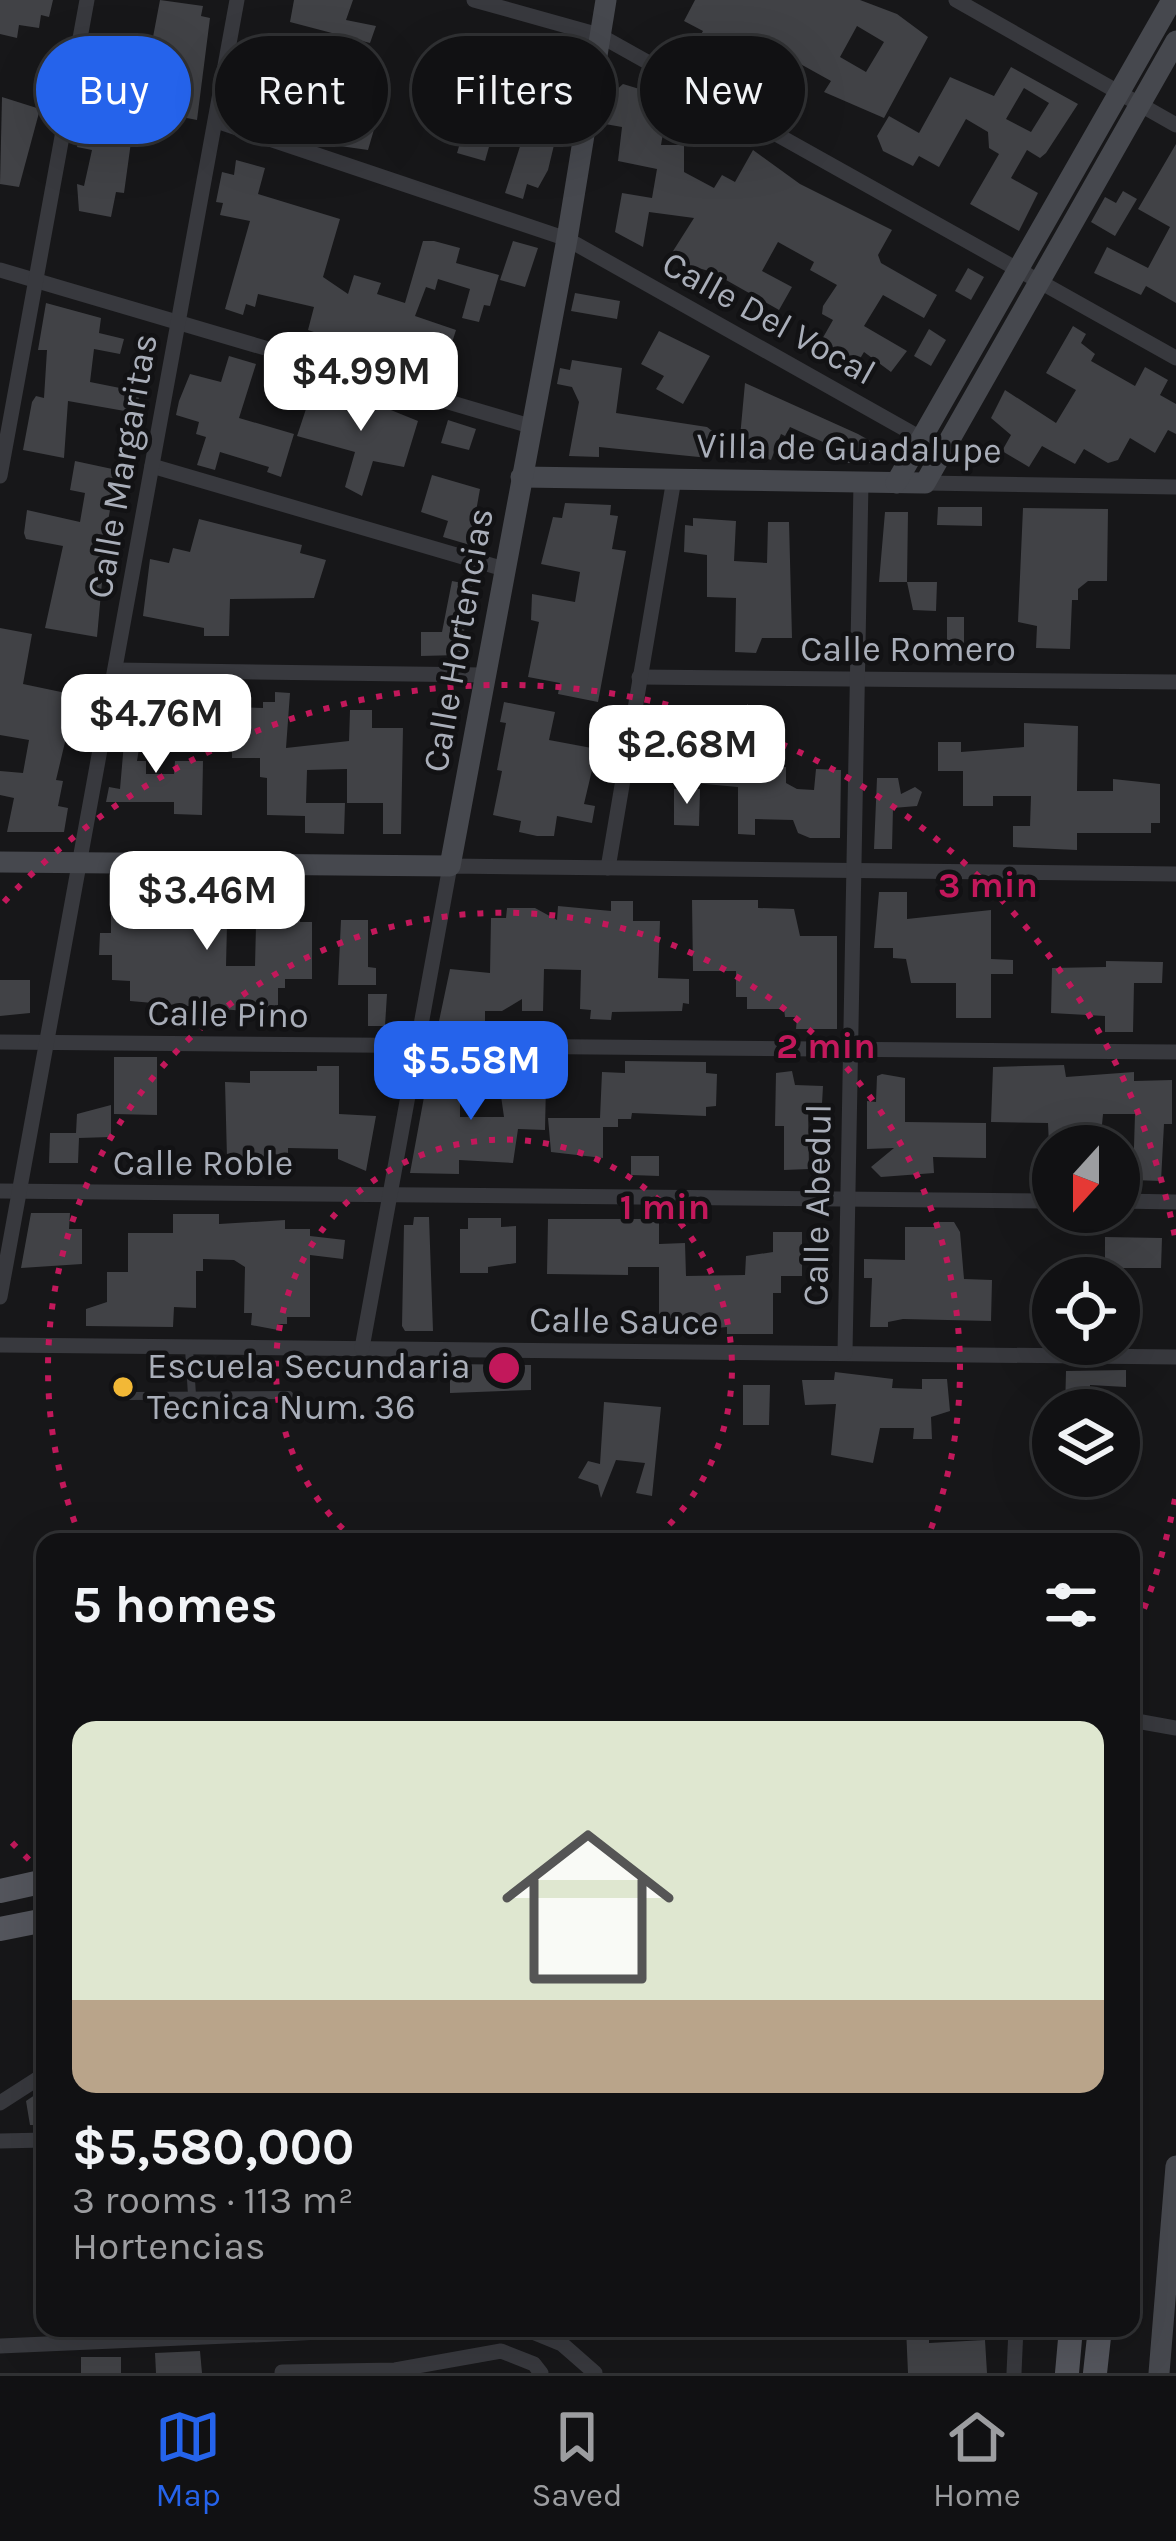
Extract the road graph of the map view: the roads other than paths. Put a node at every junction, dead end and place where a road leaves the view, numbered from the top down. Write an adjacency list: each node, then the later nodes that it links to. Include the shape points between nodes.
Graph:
1 (86, 0): 18 (street)
2 (237, 0): 8 (street, Calle Margaritas)
3 (474, 0): 7 (street)
4 (606, 0): 7 (street, Calle Hortencias)
5 (956, 0): 10 (street)
6 (1172, 0): 10 (street)
7 (599, 35): 15 (street, Calle Hortencias); 16 (street)
8 (231, 36)
9 (1176, 41): 11 (street)
10 (1117, 92): 11 (street); 16 (street)
11 (1138, 104): 12 (street); 19 (street)
12 (1176, 125)
13 (215, 126): 20 (street, Calle Margaritas)
14 (284, 144): 15 (street, Calle Del Vocal)
15 (567, 239): 22 (street, Calle Hortencias); 23 (street, Calle Del Vocal)
16 (1017, 268): 19 (street); 23 (street)
17 (0, 270): 18 (street)
18 (35, 280): 20 (street); 26 (street)
19 (1038, 280): 21 (street); 24 (street)
20 (179, 322): 22 (street); 25 (street, Calle Margaritas)
21 (1176, 358)
22 (530, 426): 27 (street, Calle Hortencias)
23 (921, 438): 24 (street, Calle Del Vocal); 30 (street)
24 (942, 450): 31 (street)
25 (152, 466): 33 (street); 34 (street, Calle Margaritas)
26 (0, 476)
27 (521, 477): 28 (street, Villa de Guadalupe); 33 (street, Calle Hortencias)
28 (674, 479): 29 (street, Villa de Guadalupe); 36 (street)
29 (861, 482): 30 (street, Villa de Guadalupe); 37 (street, Calle Abedul)
30 (896, 483): 31 (street, Villa de Guadalupe)
31 (925, 483): 32 (street, Villa de Guadalupe)
32 (1176, 487)
33 (504, 569): 35 (street, Calle Hortencias)
34 (115, 670): 35 (street); 40 (street, Calle Margaritas)
35 (484, 675): 41 (street, Calle Hortencias)
36 (640, 677): 37 (street, Calle Romero); 42 (street)
37 (857, 679): 38 (street, Calle Romero); 43 (street, Calle Abedul)
38 (1176, 682)
39 (0, 862): 40 (street)
40 (80, 863): 41 (street); 46 (street, Calle Margaritas)
41 (450, 866): 42 (street); 47 (street)
42 (608, 868): 43 (street)
43 (854, 871): 44 (street); 48 (street, Calle Abedul)
44 (1176, 874)
45 (0, 1042): 46 (street, Calle Pino)
46 (47, 1043): 47 (street, Calle Pino); 51 (street, Calle Margaritas)
47 (417, 1046): 48 (street, Calle Pino); 52 (street)
48 (850, 1050): 49 (street, Calle Pino); 53 (street, Calle Abedul)
49 (1176, 1052)
50 (0, 1191): 51 (street, Calle Roble)
51 (19, 1191): 52 (street, Calle Roble); 57 (street, Calle Margaritas)
52 (390, 1195): 53 (street, Calle Roble); 60 (street)
53 (848, 1199): 54 (street, Calle Roble); 61 (street, Calle Abedul)
54 (1032, 1201)
55 (1140, 1201): 56 (street)
56 (1176, 1202)
57 (0, 1297)
58 (0, 1345): 59 (street, Calle Sauce)
59 (189, 1346): 60 (street, Calle Sauce); 63 (lane)
60 (362, 1348): 61 (street, Calle Sauce)
61 (845, 1353): 62 (street, Calle Sauce)
62 (1176, 1357)
63 (192, 1395): 64 (lane); 65 (lane)
64 (289, 1395)
65 (129, 1396)
66 (1140, 1722): 67 (street)
67 (1176, 1728)
68 (36, 1883): 69 (main road)
69 (0, 1891)
70 (36, 1922): 71 (main road)
71 (0, 1928)
72 (36, 2080): 73 (street)
73 (0, 2103)
74 (36, 2140): 75 (street)
75 (0, 2141)
76 (1176, 2166): 89 (street)
77 (206, 2337): 82 (street)
78 (545, 2337): 85 (street)
79 (1016, 2337): 86 (street)
80 (1070, 2337): 87 (main road)
81 (1099, 2337): 88 (main road)
82 (0, 2346)
83 (282, 2372): 84 (street, via 395,2370 501,2351)
84 (541, 2373)
85 (595, 2373)
86 (1014, 2373)
87 (1067, 2373)
88 (1094, 2373)
89 (1160, 2373)

